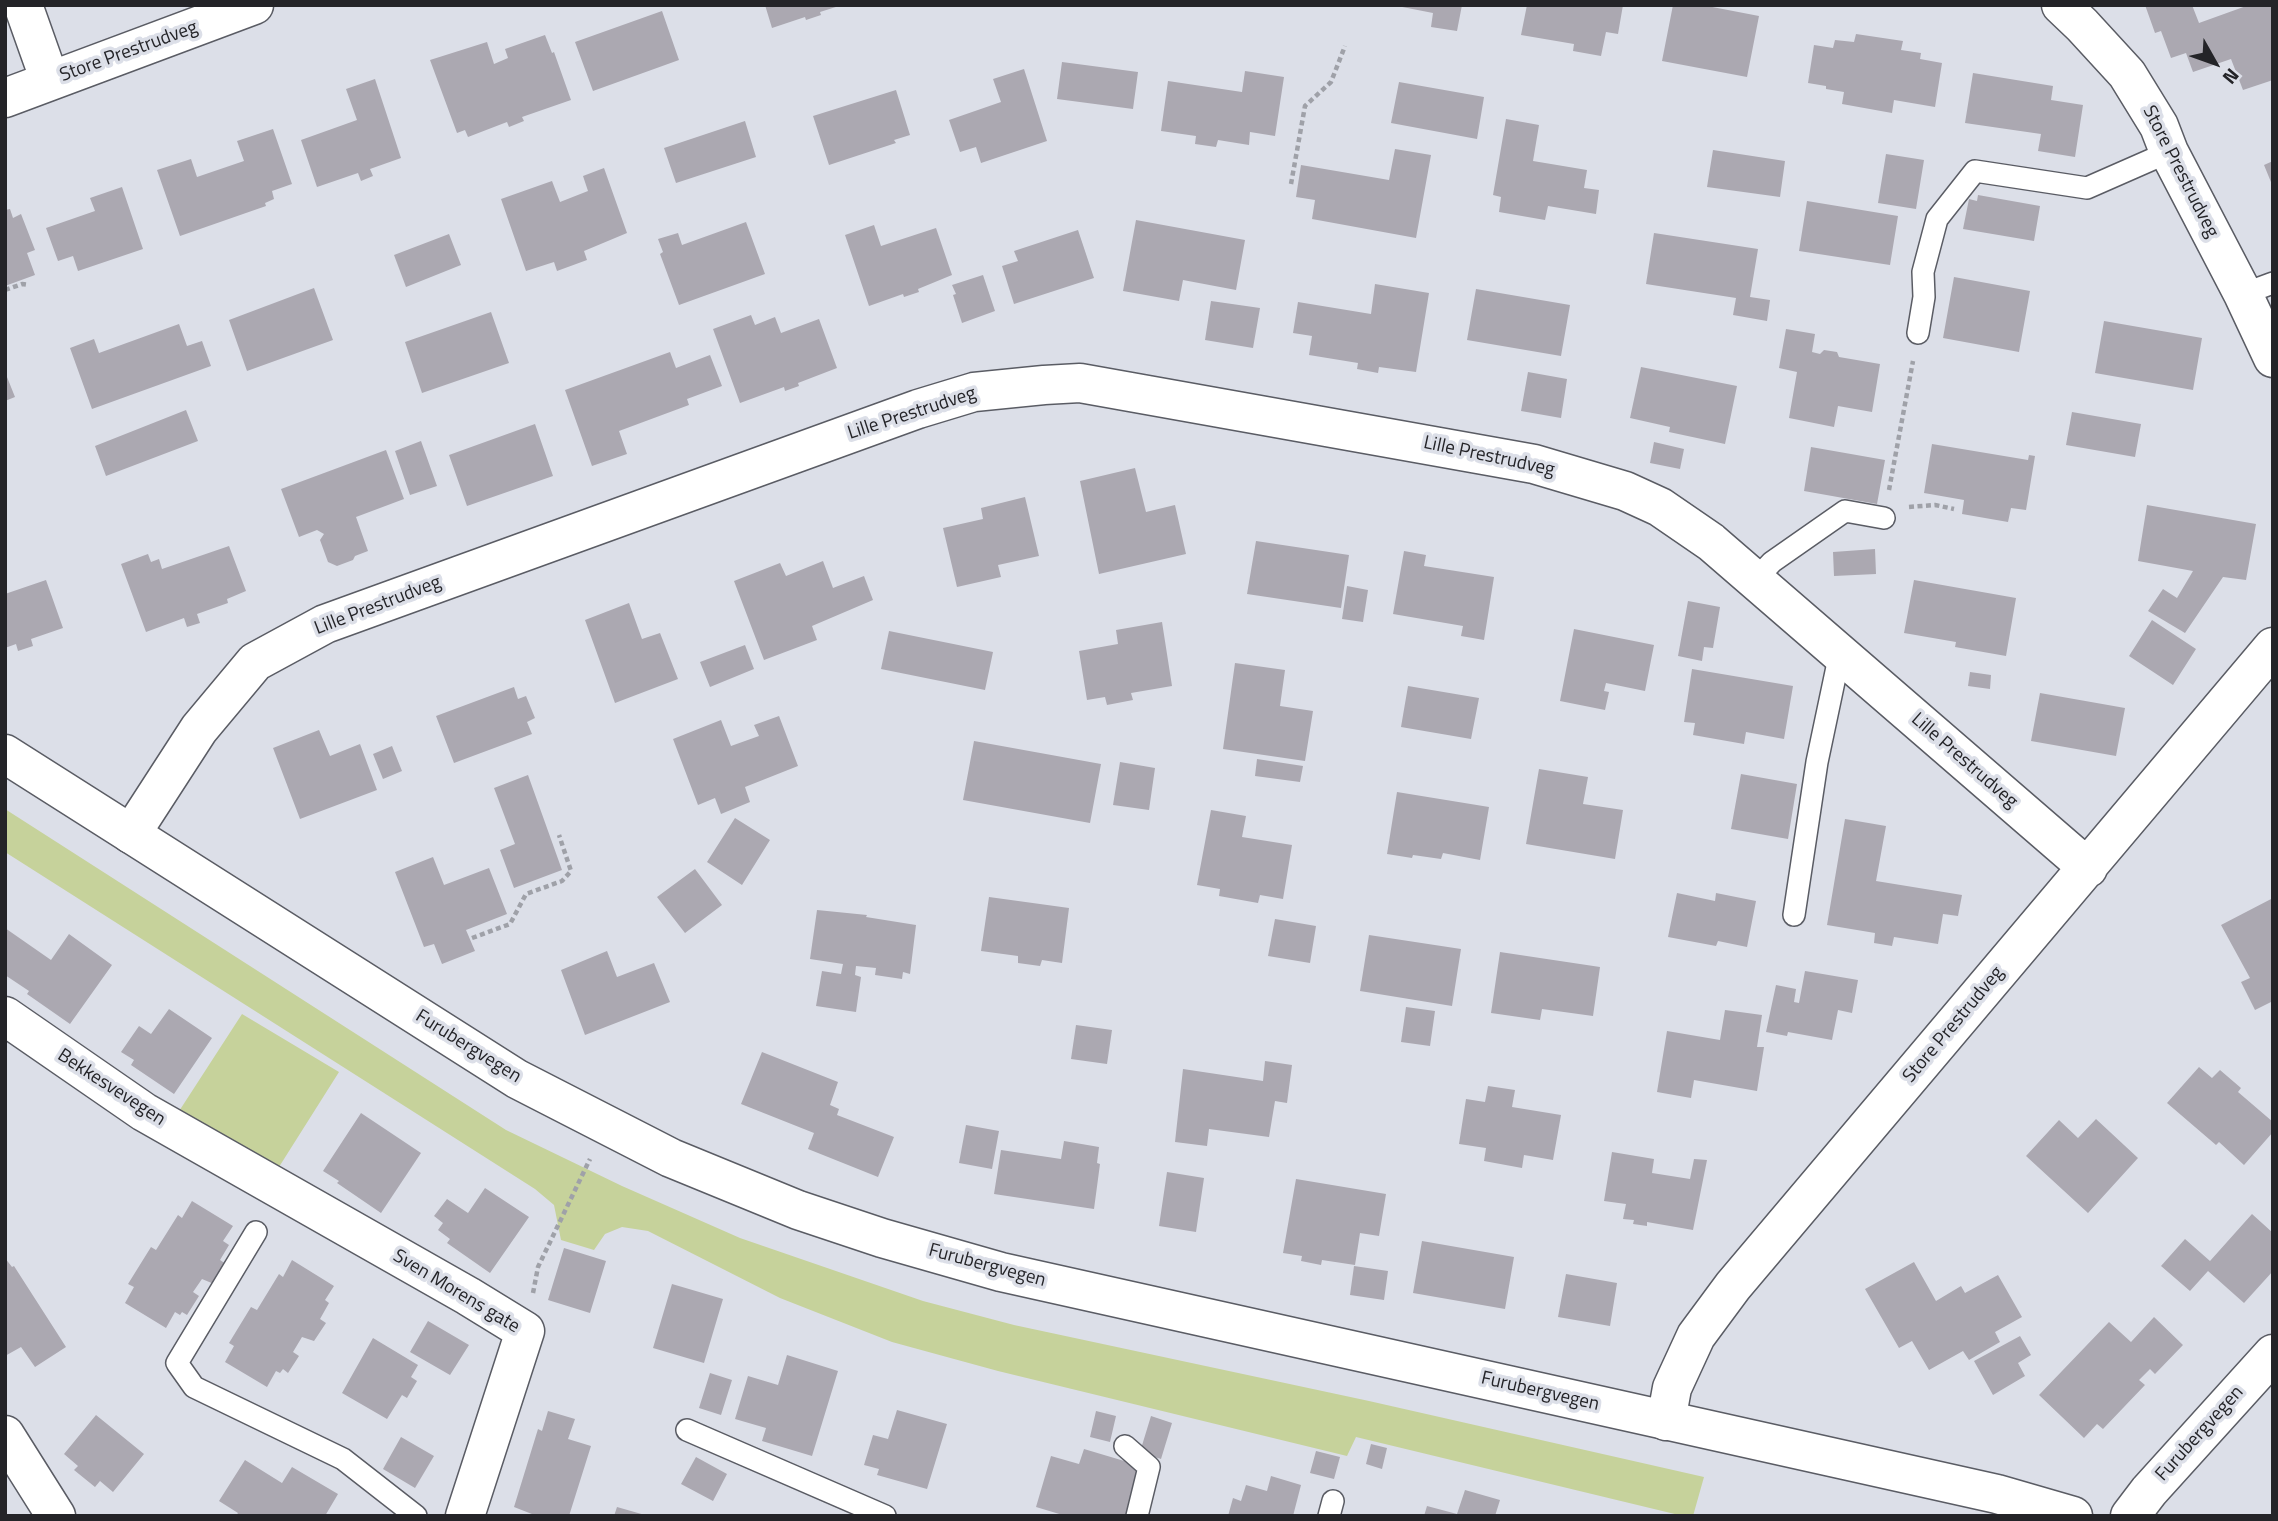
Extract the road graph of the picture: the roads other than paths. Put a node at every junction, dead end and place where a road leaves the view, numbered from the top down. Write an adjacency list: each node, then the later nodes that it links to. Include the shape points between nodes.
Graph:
1 (23, 5): 4 (street)
2 (254, 5): 4 (street, Store Prestrudveg)
3 (2061, 5): 6 (street, Store Prestrudveg, via 2127,74)
4 (50, 81): 5 (street, Store Prestrudveg)
5 (5, 98)
6 (2169, 152): 7 (street, Store Prestrudveg); 8 (lane, via 2087,188 1975,171 1937,219 1923,272)
7 (2258, 288): 9 (street, Store Prestrudveg)
8 (1918, 333)
9 (2273, 358)
10 (1885, 514): 11 (lane, via 1845,511 1772,562)
11 (1755, 580): 13 (street, Lille Prestrudveg); 15 (street, Lille Prestrudveg, via 1660,507 1625,491 1534,464 1080,383 974,393 918,409 325,624 255,662 199,729)
12 (2273, 647): 16 (street, Store Prestrudveg)
13 (1840, 653): 16 (street, Lille Prestrudveg); 17 (lane, via 1817,762)
14 (5, 754): 15 (street, Furubergvegen)
15 (131, 834): 22 (street, Furubergvegen, via 517,1079 671,1158 798,1210 1001,1272)
16 (2088, 868): 22 (street, Store Prestrudveg, via 1733,1286 1696,1336 1672,1388)
17 (1794, 915)
18 (5, 1016): 19 (street, Bekkesvevegen, via 144,1112)
19 (220, 1155): 28 (street, Sven Morens gate, via 525,1331)
20 (256, 1232): 27 (lane, via 177,1363 194,1387 343,1459)
21 (2273, 1354): 32 (street, Furubergvegen)
22 (1666, 1421): 31 (street, Furubergvegen, via 1997,1494)
23 (687, 1430): 29 (lane)
24 (5, 1435): 26 (street)
25 (1125, 1446): 30 (lane, via 1149,1467)
26 (56, 1516)
27 (416, 1516)
28 (464, 1516)
29 (885, 1516)
30 (1137, 1516)
31 (2073, 1516)
32 (2130, 1516)

